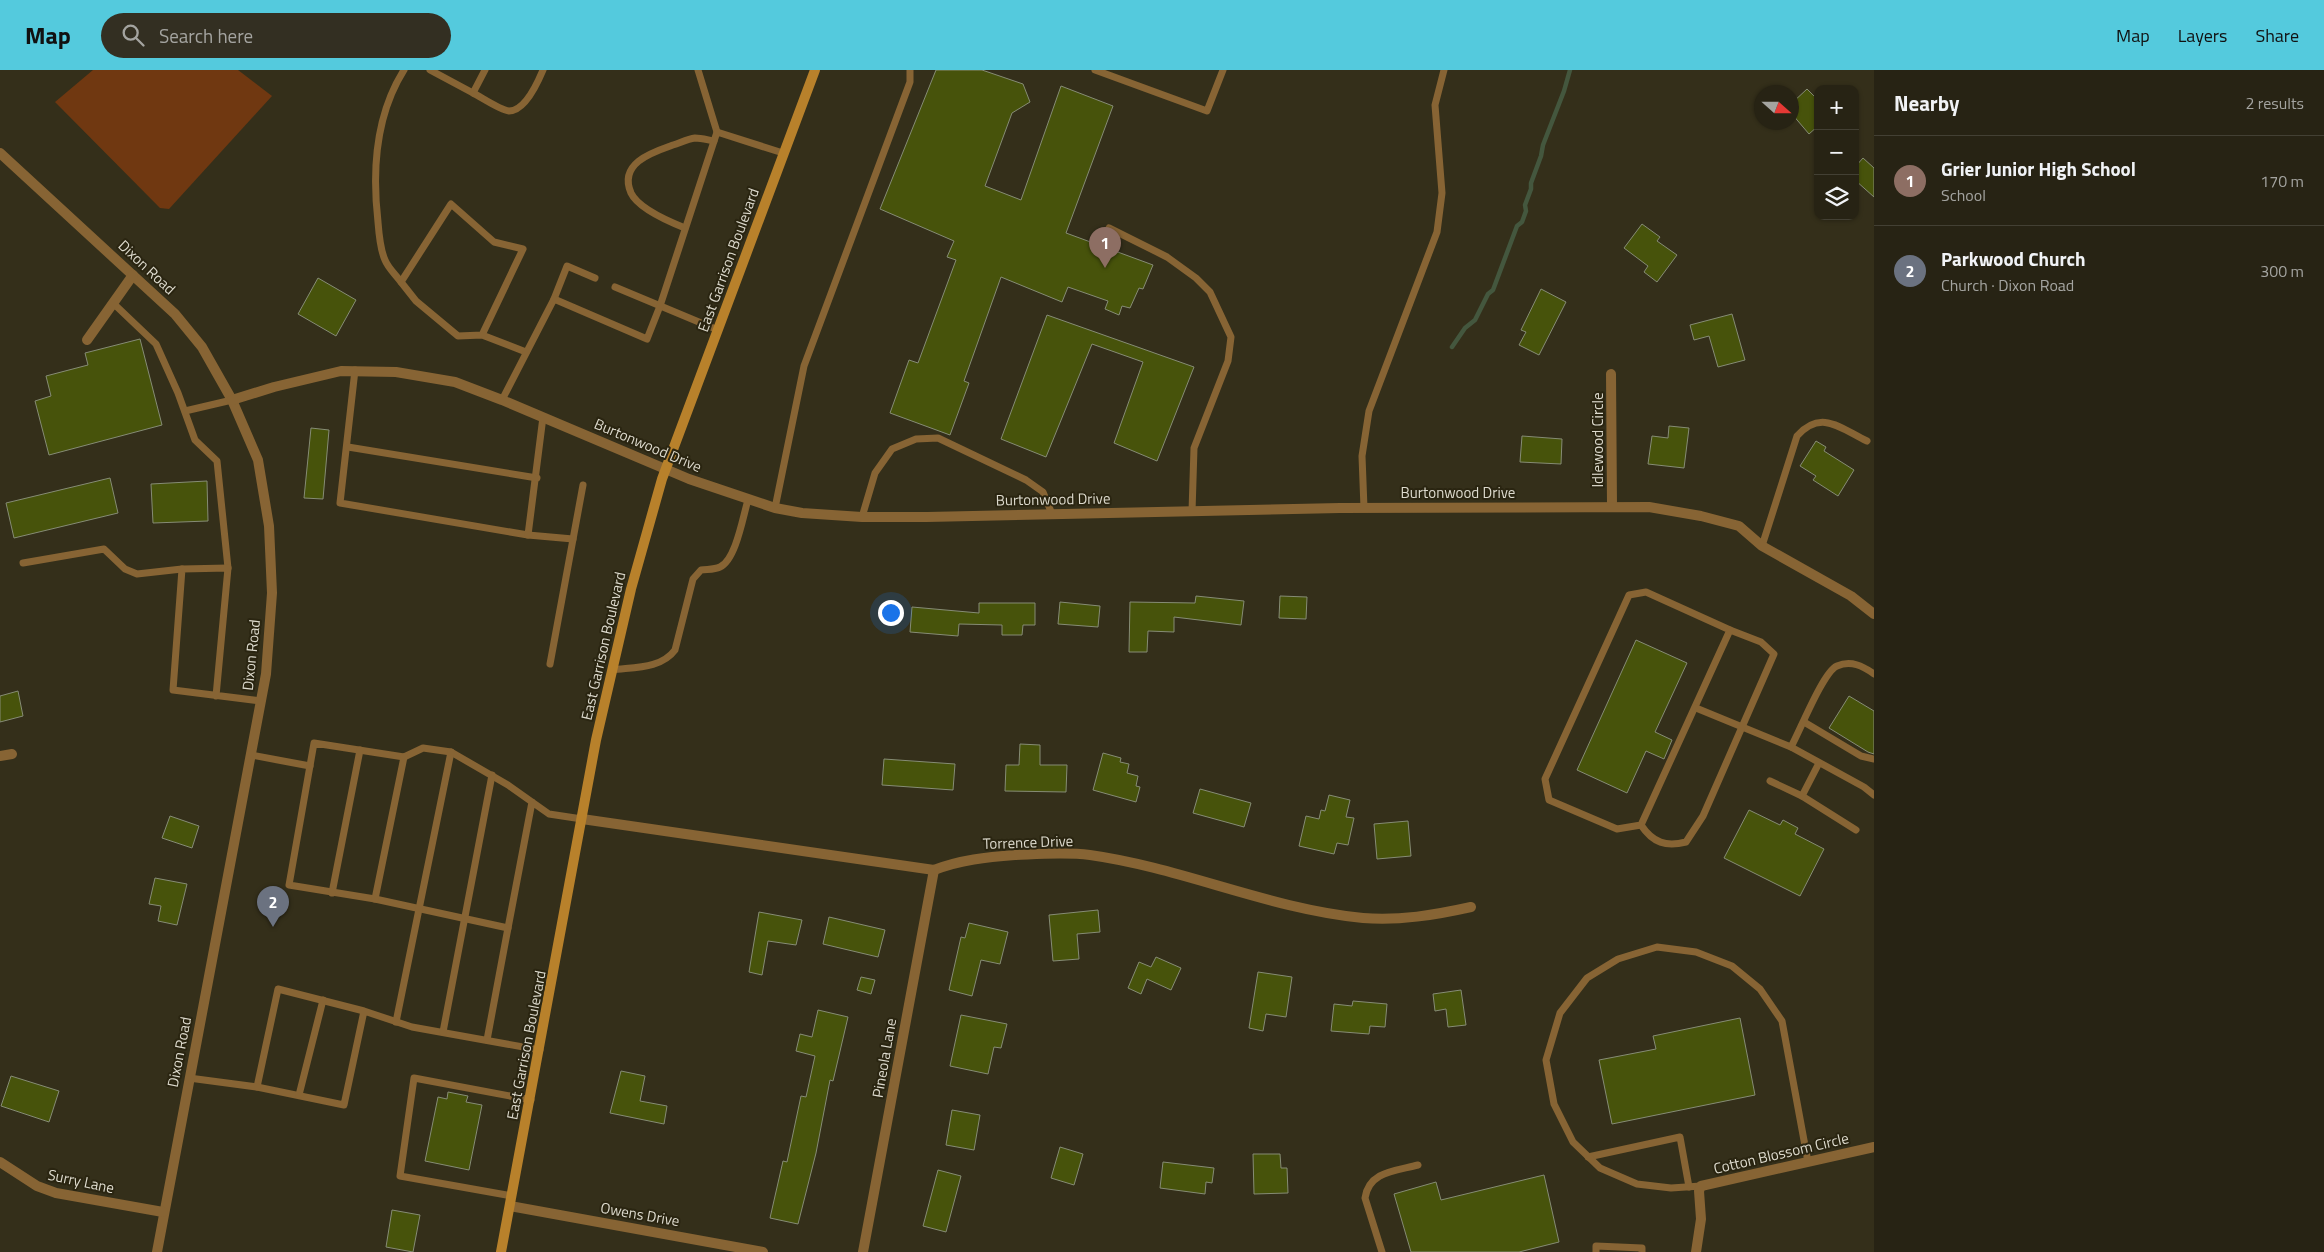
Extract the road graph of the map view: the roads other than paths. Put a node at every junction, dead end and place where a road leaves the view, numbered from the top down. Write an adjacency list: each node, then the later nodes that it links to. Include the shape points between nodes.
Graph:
1 (404, 70): 20 (lane, via 388,100 376,148 374,193 385,260)
2 (430, 70): 11 (lane)
3 (485, 70): 11 (lane)
4 (543, 70): 11 (lane, via 529,96 508,111)
5 (698, 70): 12 (lane)
6 (814, 70): 15 (main road, East Garrison Boulevard)
7 (910, 70): 42 (lane, via 910,82 804,366)
8 (1095, 70): 9 (lane, via 1207,111)
9 (1223, 70)
10 (1444, 70): 43 (lane, via 1435,105 1442,193 1437,232 1369,411 1362,456)
11 (473, 93)
12 (717, 132): 13 (lane); 15 (lane)
13 (714, 142): 16 (lane); 16 (lane, via 693,138 645,155 630,174 628,184 636,201)
14 (0, 153): 18 (street, Dixon Road)
15 (784, 153): 25 (main road, East Garrison Boulevard)
16 (685, 228): 24 (lane)
17 (1109, 228): 44 (lane, via 1167,257 1196,278 1210,292 1231,337 1228,361 1194,448)
18 (134, 275): 23 (street); 31 (street, Dixon Road, via 175,314 202,347)
19 (595, 278): 22 (lane, via 567,266)
20 (401, 282): 26 (lane, via 416,301 458,336); 26 (lane, via 451,204 494,242 523,249)
21 (615, 287): 24 (lane)
22 (554, 299): 24 (lane, via 647,339); 28 (lane)
23 (113, 302): 27 (street); 33 (lane, via 156,344)
24 (660, 306): 25 (lane)
25 (718, 330): 37 (main road, East Garrison Boulevard)
26 (482, 334): 28 (lane)
27 (86, 340)
28 (526, 352): 32 (lane)
29 (355, 370): 31 (street, Burtonwood Drive, via 274,387); 32 (street, Burtonwood Drive, via 396,372 455,382); 36 (lane)
30 (1611, 374): 41 (street, Idlewood Circle)
31 (232, 400): 33 (lane); 59 (street, Dixon Road, via 258,460 269,526 272,593)
32 (502, 400): 34 (street, Burtonwood Drive)
33 (185, 411): 51 (lane, via 195,440 217,461)
34 (543, 417): 37 (street, Burtonwood Drive); 38 (lane)
35 (1867, 441): 49 (lane, via 1829,423 1817,421 1807,425 1797,436)
36 (348, 447): 38 (lane); 47 (lane, via 340,503)
37 (666, 468): 40 (street, Burtonwood Drive); 56 (main road, East Garrison Boulevard, via 631,589)
38 (537, 478): 47 (lane)
39 (583, 485): 48 (lane)
40 (748, 500): 42 (street, Burtonwood Drive); 56 (lane, via 732,555 726,564 700,570 693,579 683,624 675,650 669,658 661,663)
41 (1612, 506): 43 (street, Burtonwood Drive); 49 (street, Burtonwood Drive, via 1701,516 1739,526)
42 (776, 508): 46 (street, Burtonwood Drive)
43 (1364, 508): 44 (street, Burtonwood Drive)
44 (1192, 512): 45 (street, Burtonwood Drive)
45 (1052, 514): 46 (street, Burtonwood Drive); 46 (lane, via 1043,492 1026,480 938,438 916,439 892,449 875,473)
46 (862, 517)
47 (528, 534): 48 (lane)
48 (573, 539): 55 (lane)
49 (1762, 546): 53 (street, Burtonwood Drive, via 1851,596)
50 (23, 563): 52 (lane, via 104,549 125,569 137,574)
51 (228, 568): 52 (lane); 58 (lane)
52 (182, 569): 58 (lane, via 173,690)
53 (1874, 614)
54 (1730, 630): 60 (lane); 62 (lane, via 1761,642 1774,654); 79 (lane, via 1646,592 1629,595 1545,779 1549,800 1617,829)
55 (550, 664)
56 (612, 670): 78 (main road, East Garrison Boulevard)
57 (1874, 674): 61 (lane, via 1855,663 1836,666 1822,682)
58 (216, 696): 59 (lane)
59 (261, 701): 67 (street, Dixon Road)
60 (1696, 708): 62 (lane); 79 (lane)
61 (1804, 722): 63 (lane); 70 (lane, via 1861,756)
62 (1743, 728): 63 (lane); 79 (lane, via 1703,816 1686,842 1671,846 1649,836)
63 (1791, 747): 71 (lane)
64 (360, 750): 69 (lane); 72 (lane, via 314,743); 82 (lane)
65 (450, 752): 69 (lane, via 423,748); 73 (lane); 85 (lane)
66 (12, 754): 68 (street)
67 (251, 755): 72 (lane); 94 (street, Dixon Road)
68 (0, 756)
69 (404, 756): 83 (lane)
70 (1874, 759)
71 (1819, 763): 75 (lane); 76 (lane)
72 (310, 766): 82 (lane, via 289,886)
73 (492, 775): 77 (lane); 86 (lane)
74 (1770, 781): 76 (lane)
75 (1874, 795)
76 (1802, 796): 80 (lane)
77 (532, 802): 78 (lane, via 549,814); 87 (lane)
78 (582, 819): 81 (street, Torrence Drive); 93 (main road, East Garrison Boulevard)
79 (1641, 825)
80 (1856, 830)
81 (934, 870): 84 (street, Torrence Drive, via 973,859 1073,854 1150,868 1304,909 1364,918 1415,917); 110 (street, Pineola Lane)
82 (332, 893): 83 (lane)
83 (375, 899): 85 (lane)
84 (1471, 907)
85 (420, 909): 86 (lane); 90 (lane)
86 (464, 919): 87 (lane); 91 (lane)
87 (508, 928): 92 (lane)
88 (323, 1000): 89 (lane); 95 (lane, via 278,989); 96 (lane)
89 (364, 1011): 90 (lane); 96 (lane, via 344,1104)
90 (396, 1022): 91 (lane)
91 (442, 1032): 92 (lane)
92 (487, 1040): 93 (lane)
93 (540, 1050): 97 (main road, East Garrison Boulevard)
94 (189, 1078): 95 (lane); 106 (street, Dixon Road)
95 (257, 1087): 96 (lane)
96 (299, 1095)
97 (531, 1100): 105 (main road, East Garrison Boulevard); 105 (lane, via 414,1078 400,1176)
98 (1874, 1147): 101 (street, Cotton Blossom Circle)
99 (1588, 1157): 101 (lane, via 1573,1142 1554,1104 1546,1060 1560,1013 1587,978 1618,959 1657,947 1696,952 1732,966 1760,989 1782,1021); 104 (lane, via 1600,1168 1637,1184); 104 (lane, via 1680,1137)
100 (0, 1162): 106 (street, Surry Lane, via 37,1186 56,1193)
101 (1808, 1162): 103 (street, Cotton Blossom Circle)
102 (1418, 1165): 111 (lane, via 1378,1176 1366,1190 1365,1198)
103 (1701, 1186): 104 (lane); 114 (street, Cotton Blossom Circle)
104 (1689, 1187)
105 (511, 1201): 108 (main road, East Garrison Boulevard); 109 (street, Owens Drive)
106 (163, 1212): 107 (street, Dixon Road)
107 (157, 1252)
108 (502, 1252)
109 (763, 1252)
110 (863, 1252)
111 (1382, 1252)
112 (1596, 1252): 113 (lane, via 1596,1246 1642,1248)
113 (1642, 1252)
114 (1696, 1252)

